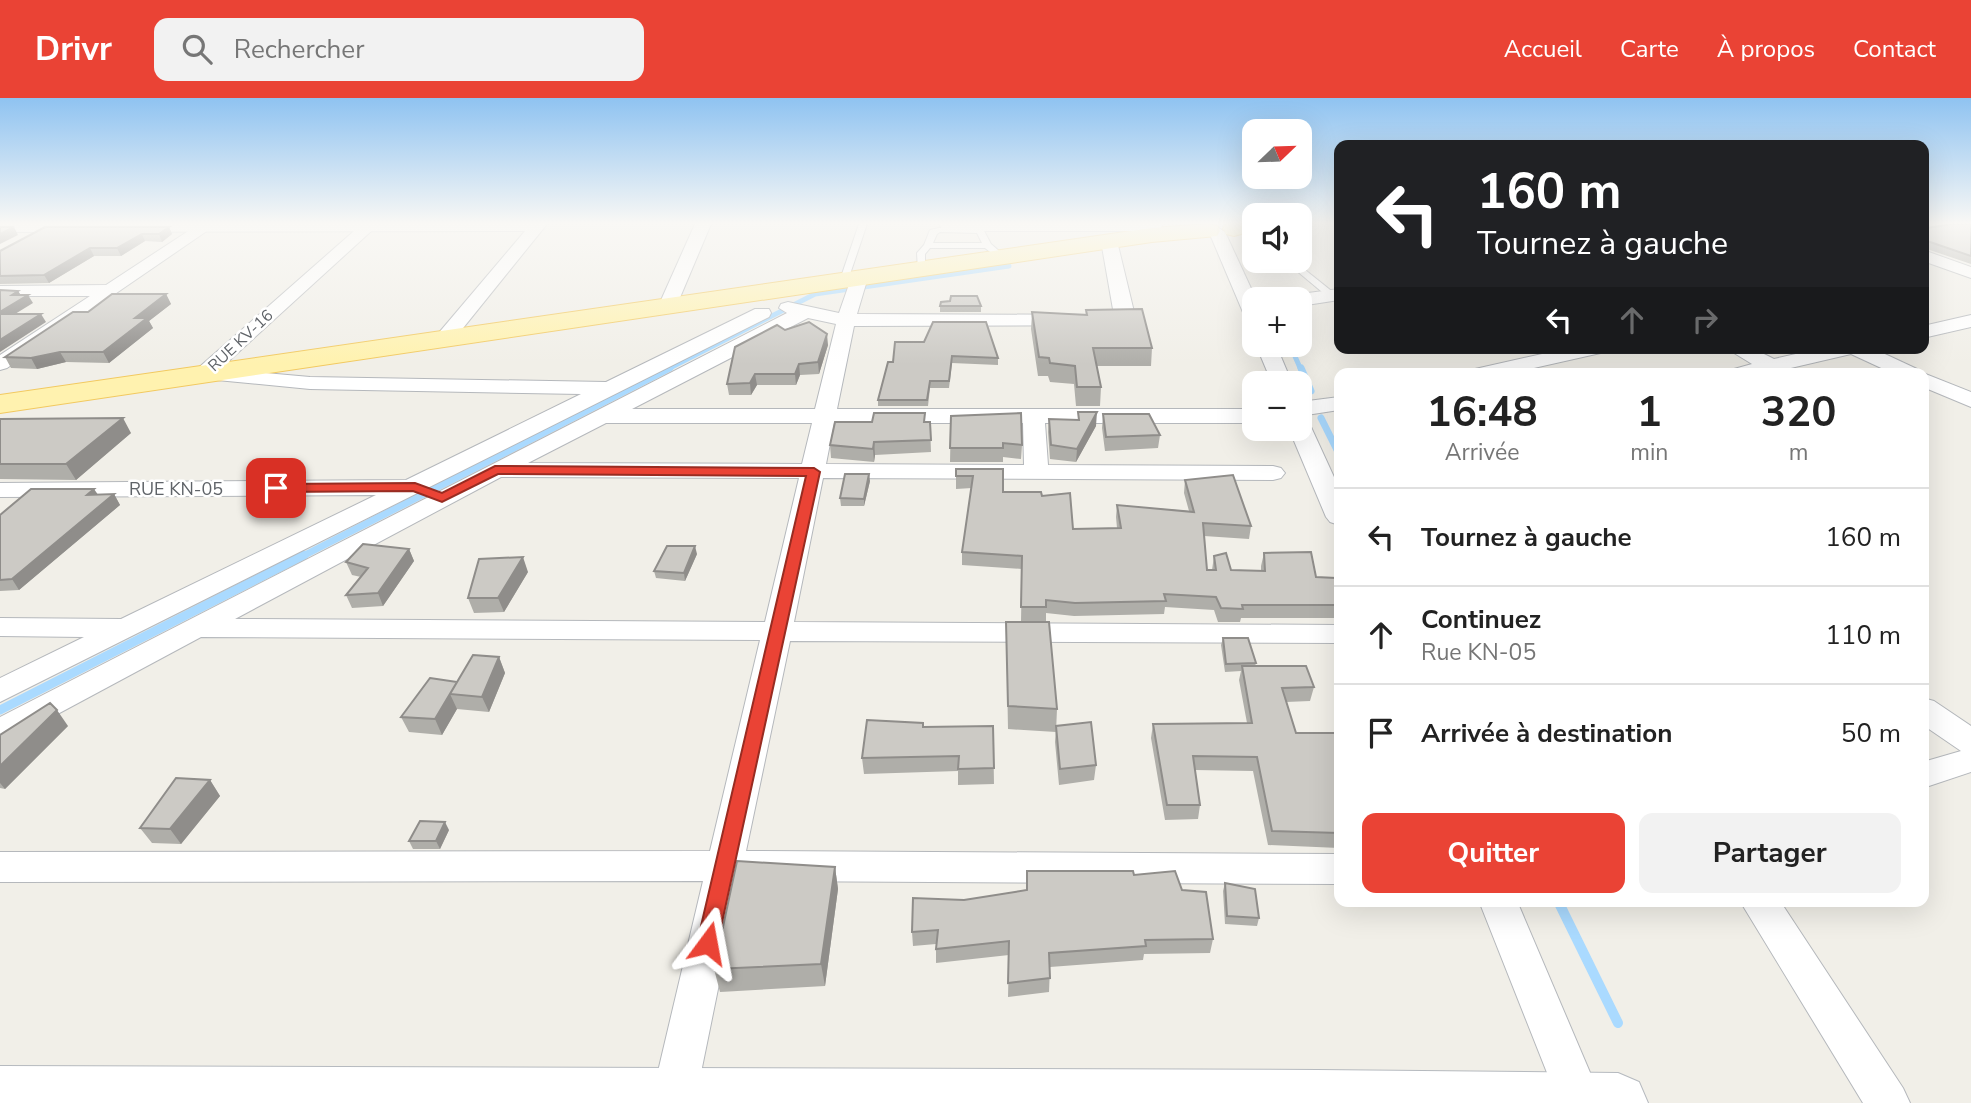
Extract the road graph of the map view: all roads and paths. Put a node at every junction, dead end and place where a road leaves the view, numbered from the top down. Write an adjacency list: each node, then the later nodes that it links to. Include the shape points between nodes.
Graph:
1 (139, 271): 13 (street)
2 (316, 271): 33 (street, RUE KV-16)
3 (500, 271): 23 (street)
4 (683, 271): 18 (street)
5 (856, 271): 10 (lane)
6 (887, 271): 10 (main road)
7 (1116, 271): 20 (street, via 1125,316 1118,321)
8 (1236, 271): 11 (street)
9 (1305, 273): 15 (lane)
10 (854, 283): 14 (main road); 20 (street)
11 (1244, 287)
12 (0, 290): 13 (street)
13 (110, 290): 28 (street)
14 (754, 294): 18 (main road); 19 (street)
15 (1334, 294)
16 (1334, 295): 17 (street)
17 (1312, 298)
18 (667, 307): 23 (main road)
19 (791, 309): 20 (street); 35 (street); 40 (street)
20 (846, 320): 42 (street)
21 (1971, 321): 22 (street)
22 (1929, 331)
23 (444, 339): 33 (main road)
24 (1570, 354): 30 (street)
25 (1748, 354): 29 (street)
26 (1823, 354): 29 (street)
27 (1869, 354): 32 (street)
28 (0, 364)
29 (1772, 366): 31 (street)
30 (1505, 368)
31 (1763, 368)
32 (1899, 368)
33 (203, 374): 35 (street, via 310,383); 37 (main road)
34 (1929, 382): 36 (street)
35 (609, 388): 51 (street)
36 (1971, 400)
37 (0, 404)
38 (1334, 404): 39 (street)
39 (1312, 407)
40 (601, 416): 42 (street); 46 (street)
41 (1242, 416): 43 (street)
42 (825, 417): 43 (street); 47 (street)
43 (1034, 417): 48 (street)
44 (1311, 441): 45 (street)
45 (1328, 464): 52 (street)
46 (495, 470): 47 (street); 51 (street)
47 (814, 472): 48 (street); 57 (street)
48 (1036, 472): 49 (street)
49 (1273, 473)
50 (0, 490): 51 (street, RUE KN-05)
51 (428, 492): 53 (street); 53 (street)
52 (1334, 493)
53 (360, 527): 55 (street); 56 (street)
54 (0, 627): 55 (street)
55 (125, 628): 59 (street)
56 (196, 628): 57 (street); 61 (street)
57 (778, 633): 58 (street); 65 (street)
58 (1334, 634)
59 (0, 691)
60 (1929, 713): 62 (street)
61 (0, 731)
62 (1971, 742)
63 (1971, 760): 64 (street)
64 (1929, 773)
65 (726, 866): 66 (street); 67 (street); 71 (street)
66 (0, 867)
67 (1334, 869)
68 (1501, 907): 72 (street)
69 (1763, 907): 73 (street)
70 (0, 1095): 71 (street)
71 (644, 1099): 72 (street)
72 (1593, 1102)
73 (1888, 1103)

